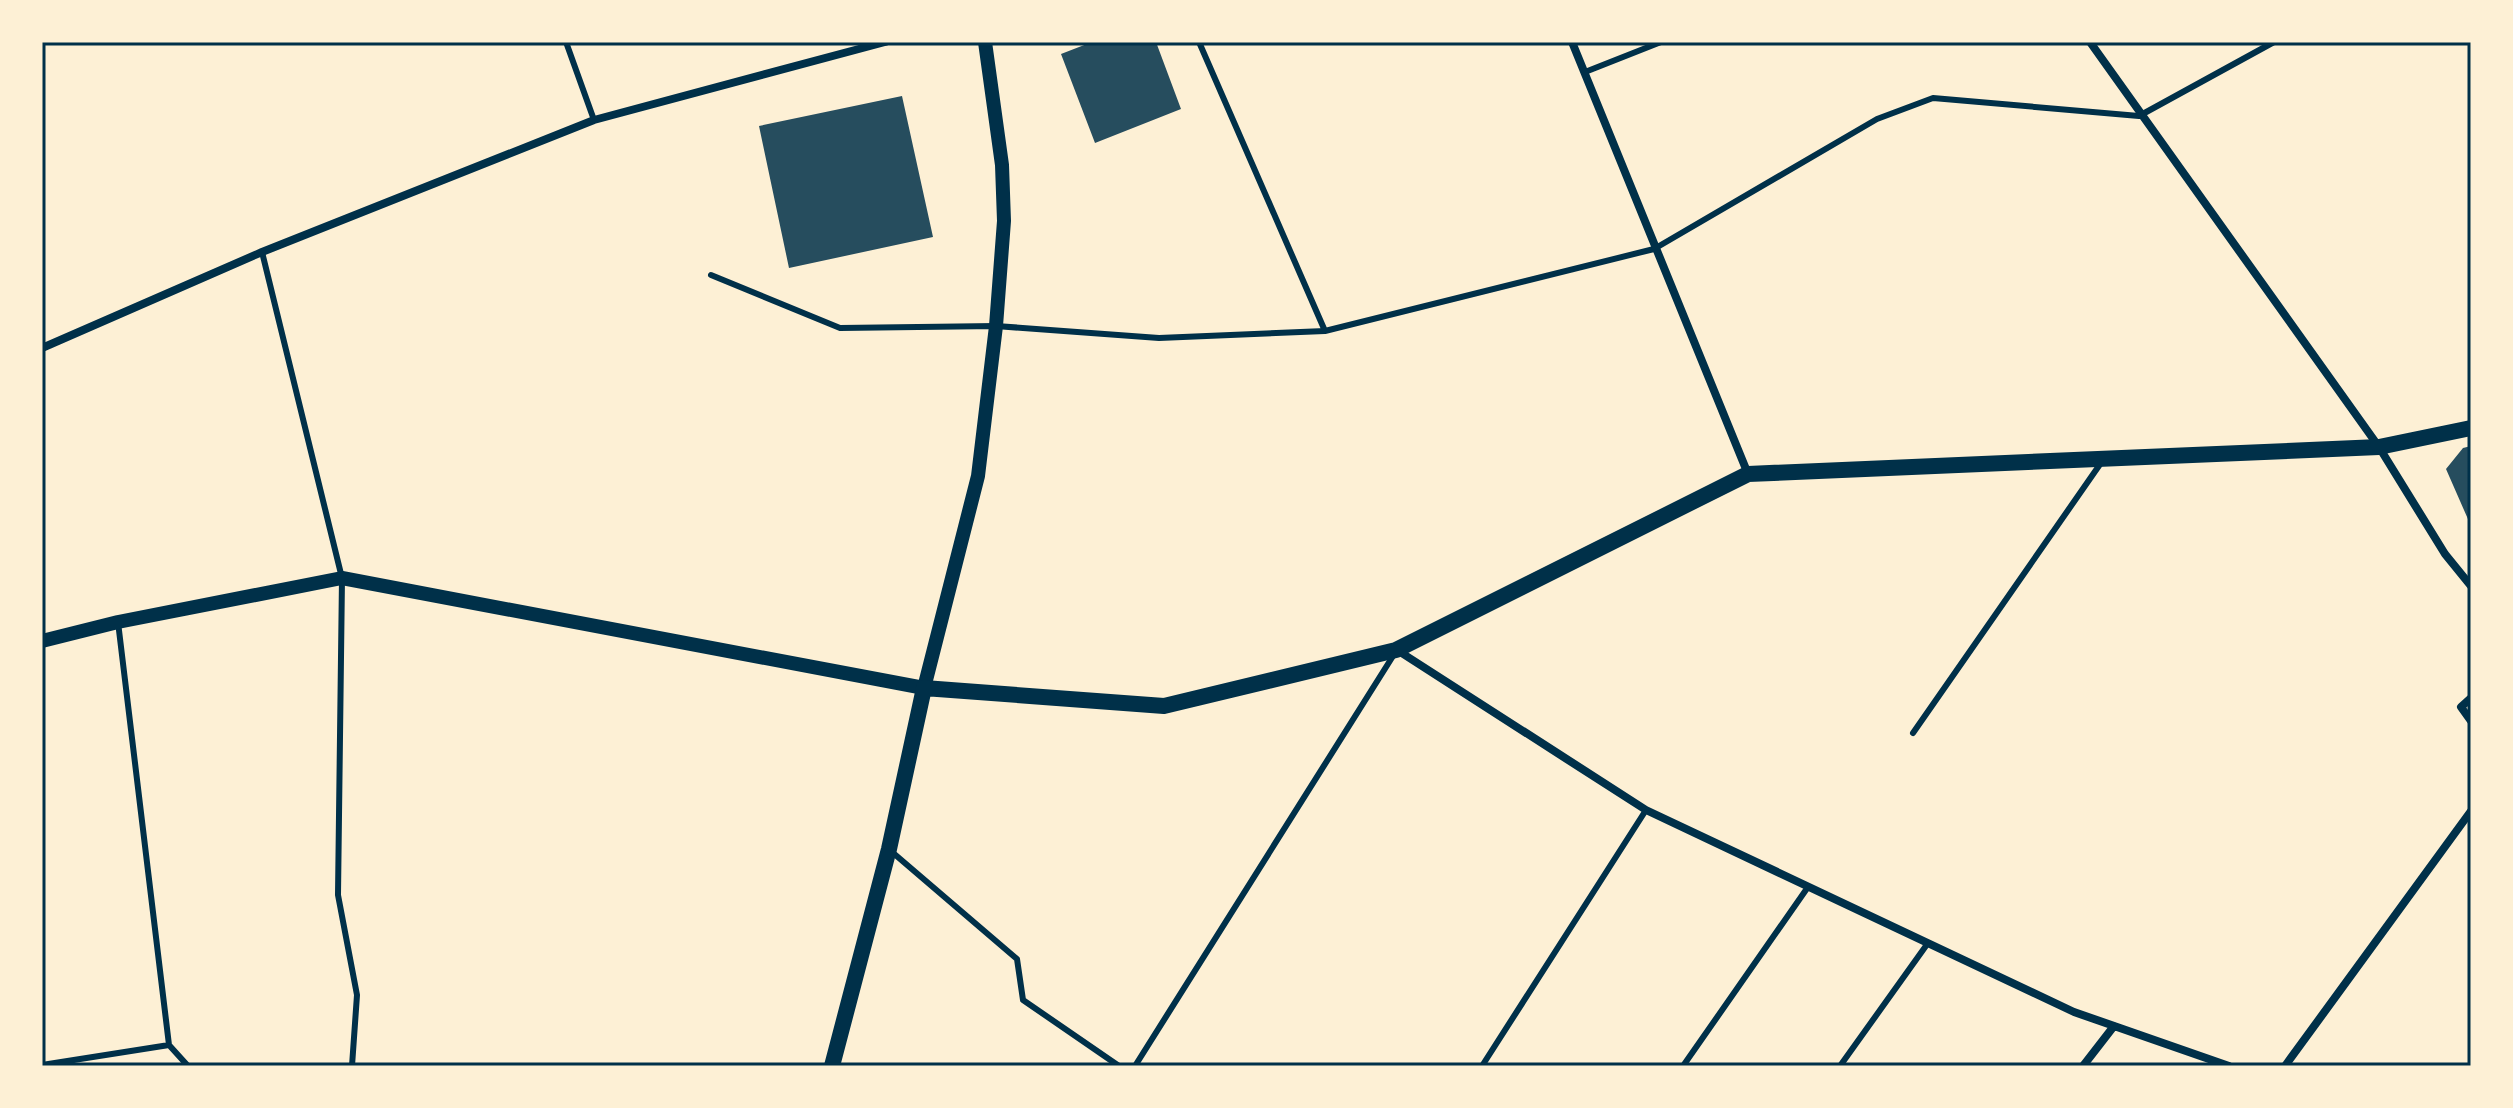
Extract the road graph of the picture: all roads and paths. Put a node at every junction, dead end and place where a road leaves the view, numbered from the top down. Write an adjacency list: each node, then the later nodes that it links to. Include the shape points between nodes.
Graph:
1 (566, 42): 11 (lane)
2 (885, 42): 11 (street)
3 (985, 42): 15 (street, via 1002,165 1004,221)
4 (1199, 42): 16 (lane)
5 (1572, 42): 9 (street)
6 (1661, 42): 9 (lane)
7 (2090, 42): 10 (street)
8 (2274, 42): 10 (lane)
9 (1585, 72): 12 (street)
10 (2139, 116): 12 (lane, via 1933,98 1877,119); 19 (street)
11 (594, 120): 13 (street)
12 (1654, 249): 16 (lane); 21 (street)
13 (262, 252): 17 (street); 22 (lane)
14 (711, 275): 15 (lane, via 840,328)
15 (996, 326): 16 (lane, via 1159,338); 27 (street, via 978,476)
16 (1325, 331)
17 (42, 348)
18 (2471, 428): 19 (main road)
19 (2379, 447): 20 (main road); 23 (street, via 2445,554)
20 (2106, 457): 21 (main road); 30 (lane)
21 (1748, 474): 26 (main road)
22 (342, 578): 24 (street); 27 (street); 40 (lane, via 338,895 357,995)
23 (2471, 586)
24 (118, 622): 25 (street); 37 (lane)
25 (42, 641)
26 (1396, 650): 27 (main road, via 1164,706); 31 (street); 43 (lane)
27 (924, 688): 33 (main road)
28 (2471, 698): 29 (street, via 2461,707)
29 (2471, 721)
30 (1913, 733)
31 (1646, 810): 34 (street); 44 (lane)
32 (2471, 811): 49 (street)
33 (889, 849): 41 (main road); 42 (lane, via 1017,959 1023,1000)
34 (1808, 887): 35 (street); 45 (lane)
35 (1928, 943): 36 (street); 46 (lane)
36 (2114, 1026): 47 (street); 48 (street)
37 (169, 1045): 38 (lane); 39 (lane)
38 (42, 1065)
39 (188, 1066)
40 (352, 1066)
41 (832, 1066)
42 (1119, 1066)
43 (1135, 1066)
44 (1482, 1066)
45 (1683, 1066)
46 (1840, 1066)
47 (2083, 1066)
48 (2229, 1066)
49 (2285, 1066)

